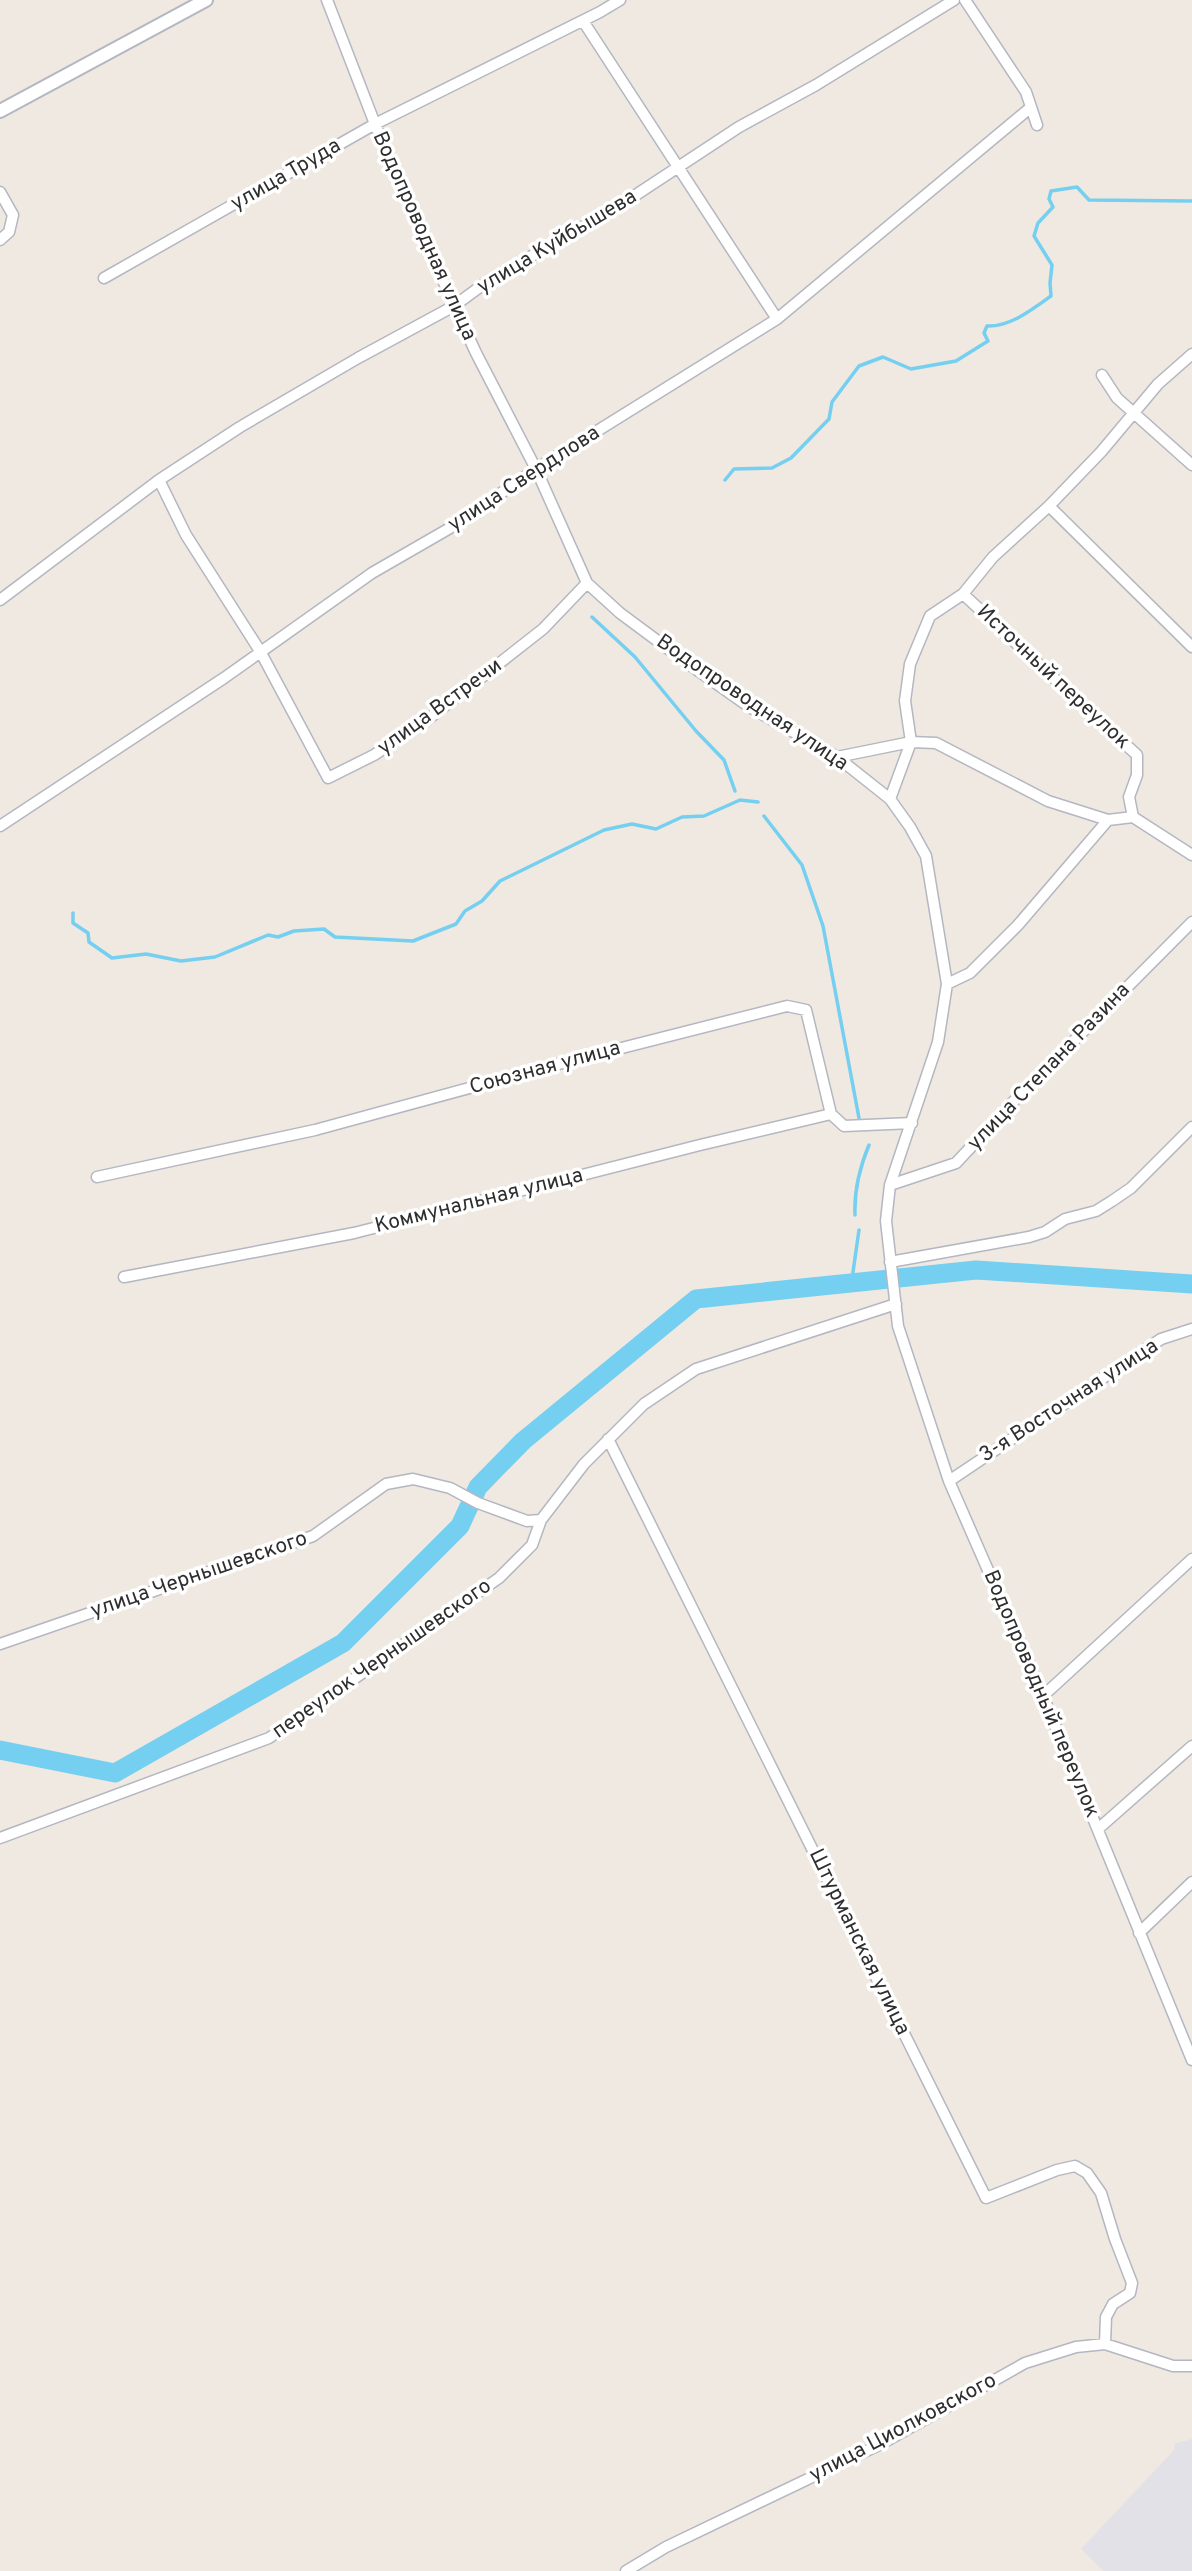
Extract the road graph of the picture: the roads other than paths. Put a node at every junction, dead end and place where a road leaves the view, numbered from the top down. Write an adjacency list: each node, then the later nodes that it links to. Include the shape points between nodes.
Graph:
1 (206, 0): 8 (street)
2 (327, 0): 9 (street, Водопроводная улица)
3 (620, 0): 6 (street, улица Труда)
4 (954, 0): 11 (street, улица Куйбышева)
5 (965, 0): 7 (street, via 1026,92)
6 (583, 21): 9 (street, улица Труда); 11 (street)
7 (1030, 108): 10 (street); 16 (street, улица Свердлова)
8 (0, 111)
9 (375, 124): 14 (street, улица Труда); 15 (street, Водопроводная улица)
10 (1037, 125)
11 (678, 167): 15 (street, улица Куйбышева); 16 (street)
12 (0, 192): 13 (street, via 13,215 9,232)
13 (0, 240)
14 (104, 278)
15 (454, 306): 21 (street, Водопроводная улица); 22 (street, улица Куйбышева, via 240,427)
16 (777, 318): 21 (street, улица Свердлова)
17 (1192, 354): 19 (street, via 1158,384)
18 (1102, 374): 19 (street)
19 (1134, 414): 20 (street); 23 (street)
20 (1192, 464)
21 (536, 468): 24 (street, Водопроводная улица); 28 (street, улица Свердлова)
22 (159, 480): 26 (street, улица Куйбышева); 28 (street, via 186,535)
23 (1049, 506): 25 (street, via 993,557); 27 (street)
24 (587, 583): 28 (street, улица Встречи, via 543,629 427,720 328,778); 30 (street, Водопроводная улица, via 690,666)
25 (963, 594): 29 (street, via 930,616 918,642 905,701); 32 (street, Источный переулок, via 1137,755 1137,775 1129,797)
26 (0, 600)
27 (1192, 647)
28 (260, 651): 34 (street, улица Свердлова)
29 (911, 742): 30 (street); 31 (street); 33 (street, via 936,743 1048,801)
30 (837, 757): 31 (street, Водопроводная улица)
31 (890, 799): 37 (street, Водопроводная улица, via 926,856)
32 (1133, 817): 33 (street); 35 (street)
33 (1108, 820): 37 (street, via 1009,934 970,973)
34 (0, 826)
35 (1192, 855)
36 (1192, 922): 42 (street, улица Степана Разина, via 956,1163)
37 (947, 984): 39 (street, Водопроводная улица, via 938,1042)
38 (831, 1114): 39 (street, via 844,1126); 41 (street, Союзная улица, via 806,1010 787,1006 316,1130); 44 (street, Коммунальная улица, via 354,1233)
39 (912, 1123): 42 (street, Водопроводная улица)
40 (1192, 1127): 43 (street, via 1130,1188 1096,1211 1029,1237)
41 (97, 1177)
42 (890, 1185): 43 (street, Водопроводная улица, via 886,1221)
43 (890, 1262): 45 (street, Водопроводная улица)
44 (124, 1278)
45 (895, 1304): 46 (street, Водопроводная улица); 48 (street, переулок Чернышевского, via 696,1369 644,1404)
46 (898, 1326): 49 (street, Водопроводный переулок)
47 (1192, 1329): 49 (street, 3-я Восточная улица, via 1161,1339)
48 (608, 1439): 50 (street, переулок Чернышевского); 61 (street, Штурманская улица, via 986,2197 1075,2166 1087,2173 1101,2193 1132,2283 1130,2293 1113,2304 1106,2317)
49 (949, 1481): 53 (street, Водопроводный переулок)
50 (541, 1520): 52 (street, улица Чернышевского, via 527,1521 450,1488 413,1479 386,1484 313,1536); 56 (street, переулок Чернышевского, via 532,1545 499,1578 270,1738)
51 (1192, 1559): 53 (street)
52 (0, 1644)
53 (1043, 1696): 55 (street, Водопроводный переулок)
54 (1192, 1746): 55 (street)
55 (1098, 1829): 58 (street, Водопроводный переулок)
56 (0, 1838)
57 (1192, 1882): 58 (street)
58 (1139, 1934): 59 (street, Водопроводный переулок)
59 (1189, 2043): 60 (street, Водопроводный переулок)
60 (1192, 2060)
61 (1105, 2344): 62 (street, улица Циолковского, via 1173,2366); 63 (street, улица Циолковского, via 1025,2362 878,2445 666,2547)
62 (1192, 2366)
63 (626, 2571)

